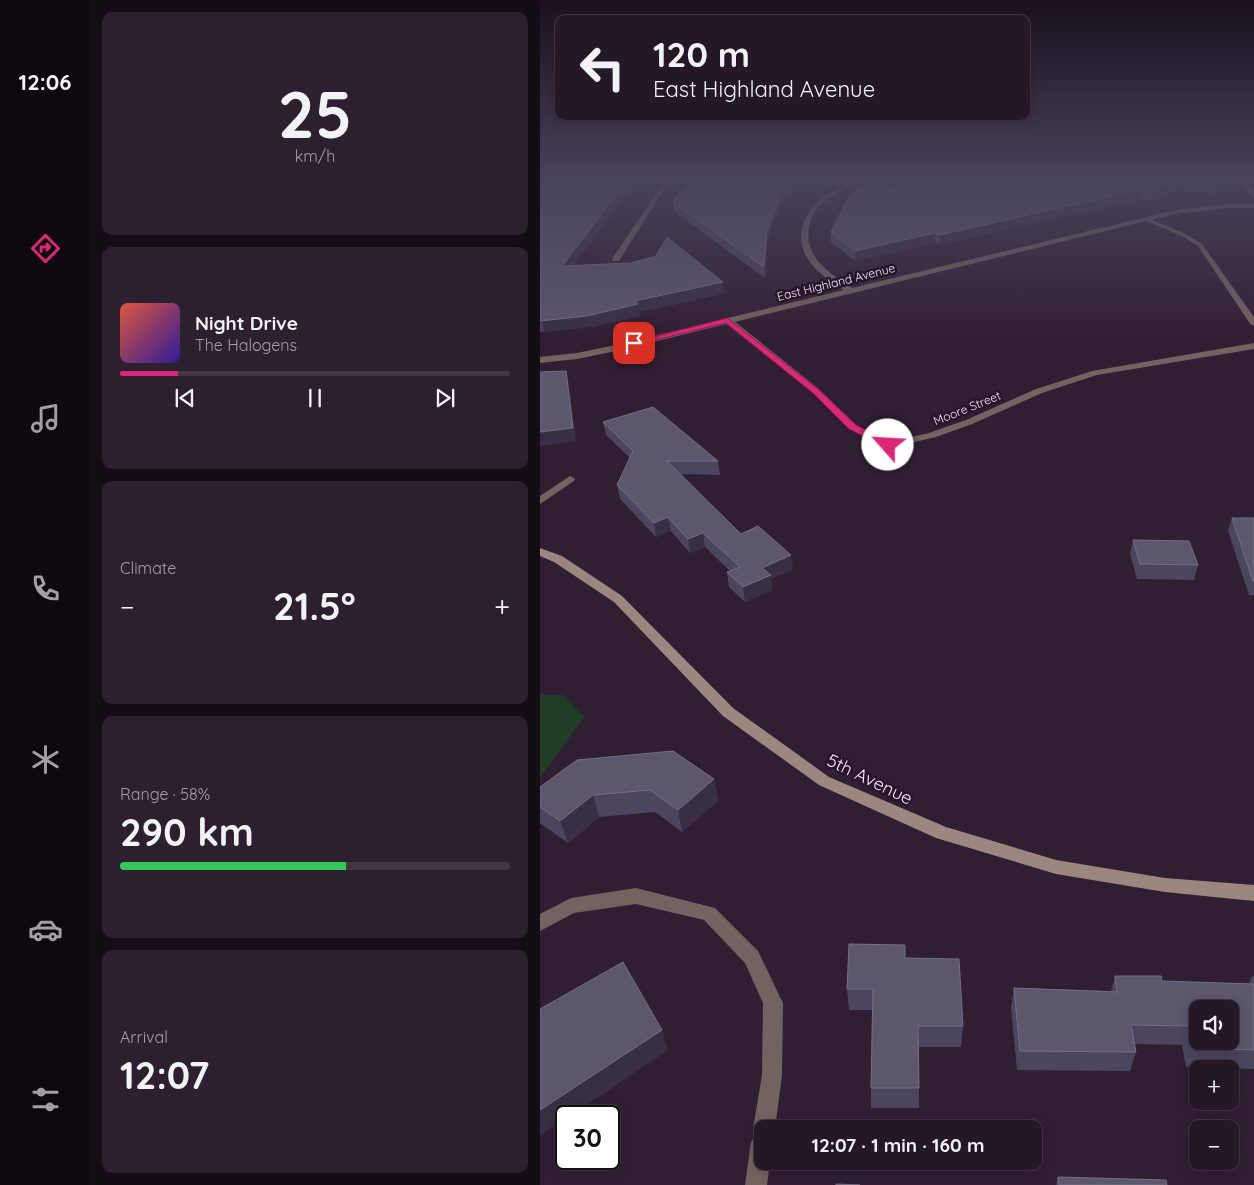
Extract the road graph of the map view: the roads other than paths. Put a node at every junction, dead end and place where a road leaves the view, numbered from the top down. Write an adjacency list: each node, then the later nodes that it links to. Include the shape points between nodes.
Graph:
1 (633, 232): 5 (street)
2 (805, 232): 6 (street, via 806,250 812,261)
3 (1091, 232): 6 (street, East Highland Avenue)
4 (1177, 232): 8 (street, via 1200,245)
5 (616, 259)
6 (850, 290): 7 (street, East Highland Avenue)
7 (727, 320): 9 (street, Moore Street, via 816,391 853,427 888,445 932,435 1047,388 1095,373); 10 (street, East Highland Avenue, via 577,356)
8 (1254, 322)
9 (1254, 346)
10 (540, 360)
11 (570, 479): 12 (street)
12 (540, 501)
13 (540, 552): 14 (main road, 5th Avenue, via 558,559 618,599 728,712 824,780 942,833 1056,867 1165,885)
14 (1254, 893)
15 (540, 923): 16 (street, via 571,906 636,896 709,914 752,957 773,1003 772,1075)
16 (765, 1120)
17 (758, 1170): 18 (street)
18 (756, 1185)

